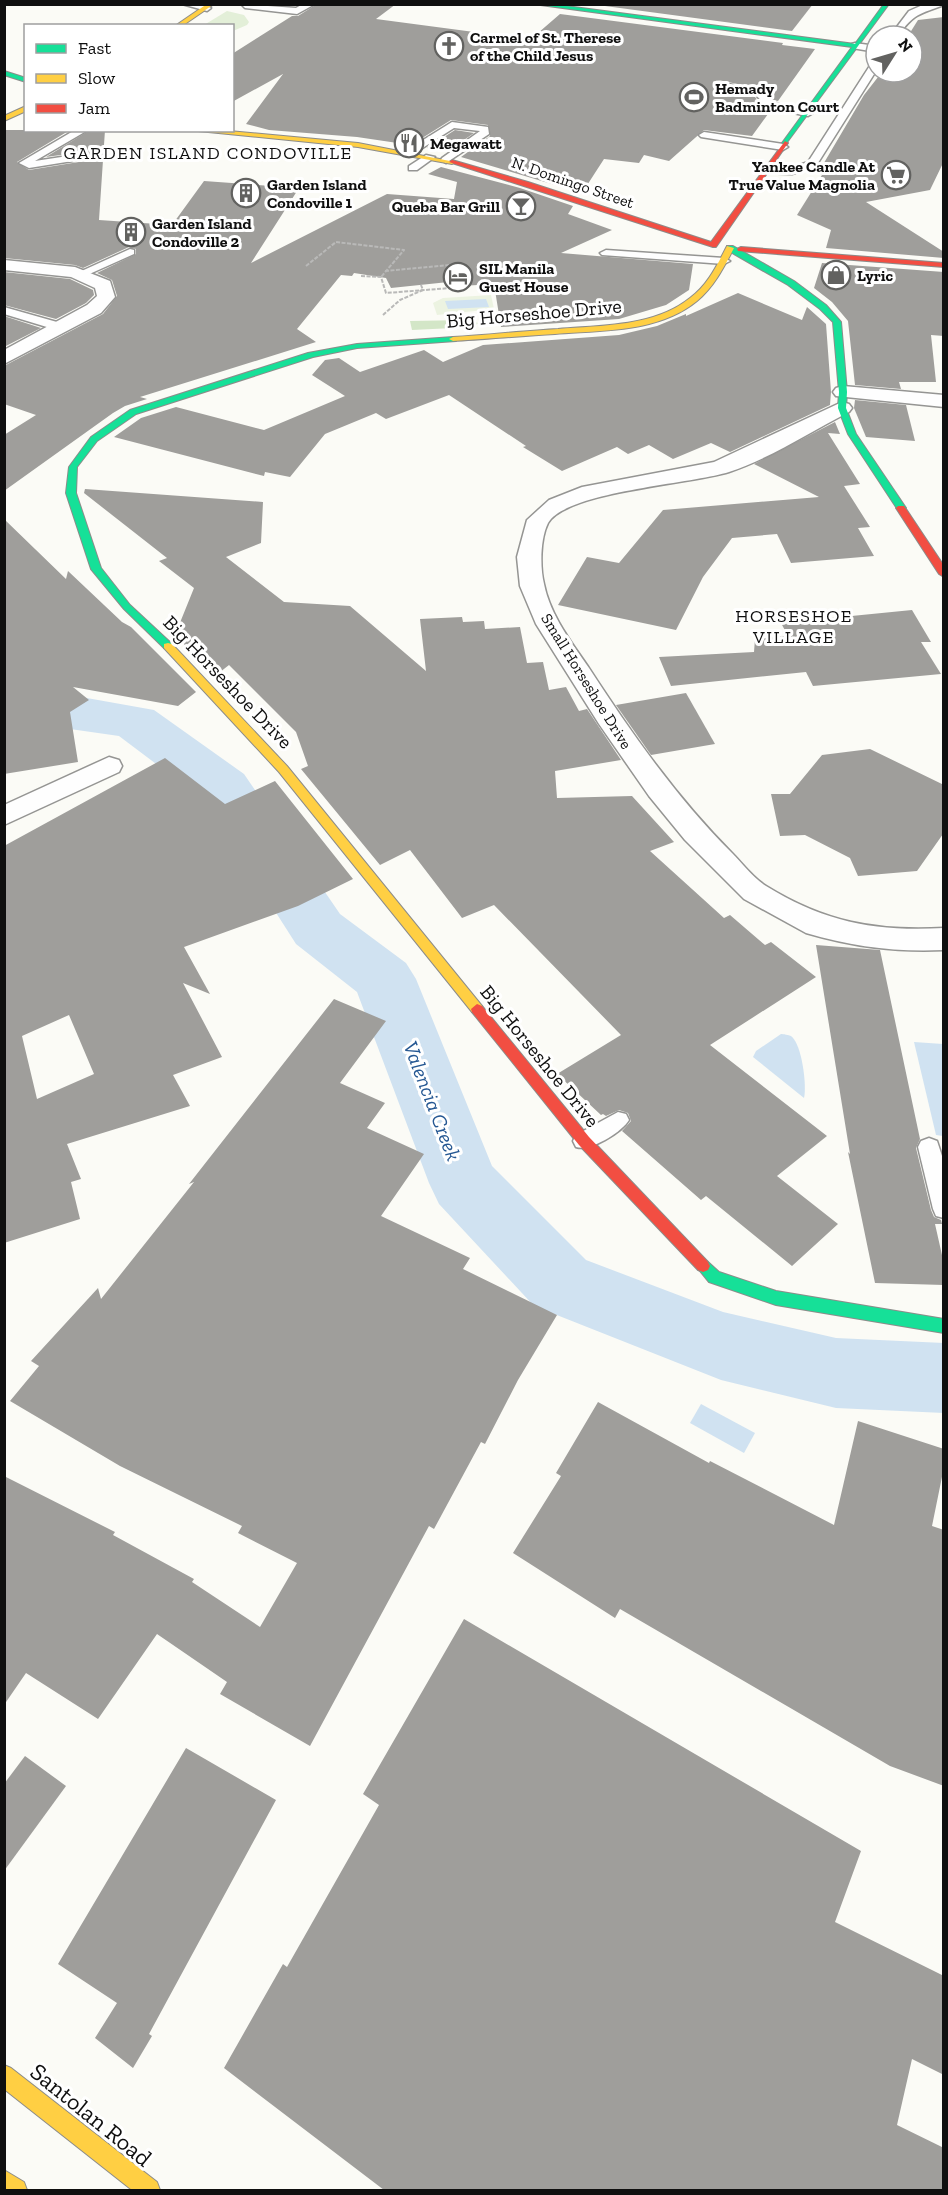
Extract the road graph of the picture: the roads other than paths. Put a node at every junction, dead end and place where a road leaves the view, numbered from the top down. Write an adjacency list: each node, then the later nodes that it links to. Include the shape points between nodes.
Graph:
1 (186, 4): 7 (lane)
2 (310, 4): 6 (lane, via 297,11)
3 (535, 4): 10 (street)
4 (887, 4): 10 (street)
5 (940, 4): 9 (lane, via 909,13)
6 (249, 5)
7 (209, 6): 8 (street)
8 (180, 24)
9 (902, 24)
10 (855, 46): 11 (lane); 17 (street)
11 (864, 47)
12 (4, 73): 13 (street)
13 (24, 79)
14 (864, 84): 19 (lane)
15 (718, 85): 17 (lane, via 759,93 769,104)
16 (24, 109): 18 (street)
17 (812, 118): 19 (lane); 23 (street)
18 (4, 119)
19 (841, 124): 29 (lane, via 812,164 792,171)
20 (79, 132): 25 (lane, via 24,163)
21 (211, 132): 24 (street, N. Domingo Street)
22 (704, 135): 23 (lane)
23 (783, 147): 29 (street)
24 (409, 152): 26 (street, N. Domingo Street); 27 (lane, via 452,125 485,129 484,134)
25 (81, 157)
26 (430, 157): 27 (street, N. Domingo Street); 28 (lane)
27 (446, 160): 30 (street, N. Domingo Street)
28 (413, 168)
29 (765, 171): 30 (street)
30 (713, 245): 31 (street, N. Domingo Street)
31 (730, 248): 34 (street, Big Horseshoe Drive); 36 (street, N. Domingo Street); 41 (street, via 791,283 824,307 837,322)
32 (130, 252): 37 (lane)
33 (606, 253): 34 (lane)
34 (724, 261): 48 (street, Big Horseshoe Drive, via 699,297 654,320 619,327 357,346 311,355 133,412 94,439 73,467 71,493 96,569 290,777)
35 (4, 265): 37 (street)
36 (944, 265)
37 (81, 274): 39 (street, via 104,285 106,297 94,309)
38 (5, 310): 39 (lane)
39 (60, 327): 40 (street)
40 (4, 358)
41 (843, 400): 42 (street); 43 (street, via 852,434); 46 (street, Small Horseshoe Drive, via 726,466 582,494 557,505 538,520 529,556 532,586 548,624 659,790 754,892 817,925 853,934 905,941)
42 (944, 401)
43 (944, 574)
44 (110, 766): 45 (street)
45 (4, 816)
46 (944, 939)
47 (618, 1120): 48 (lane)
48 (584, 1141): 51 (street, Big Horseshoe Drive, via 714,1277 776,1298)
49 (929, 1147): 50 (lane)
50 (944, 1209)
51 (944, 1326)
52 (4, 2075): 53 (street, Santolan Road)
53 (117, 2180): 56 (street, Santolan Road)
54 (4, 2181): 55 (street)
55 (16, 2190)
56 (149, 2190)

